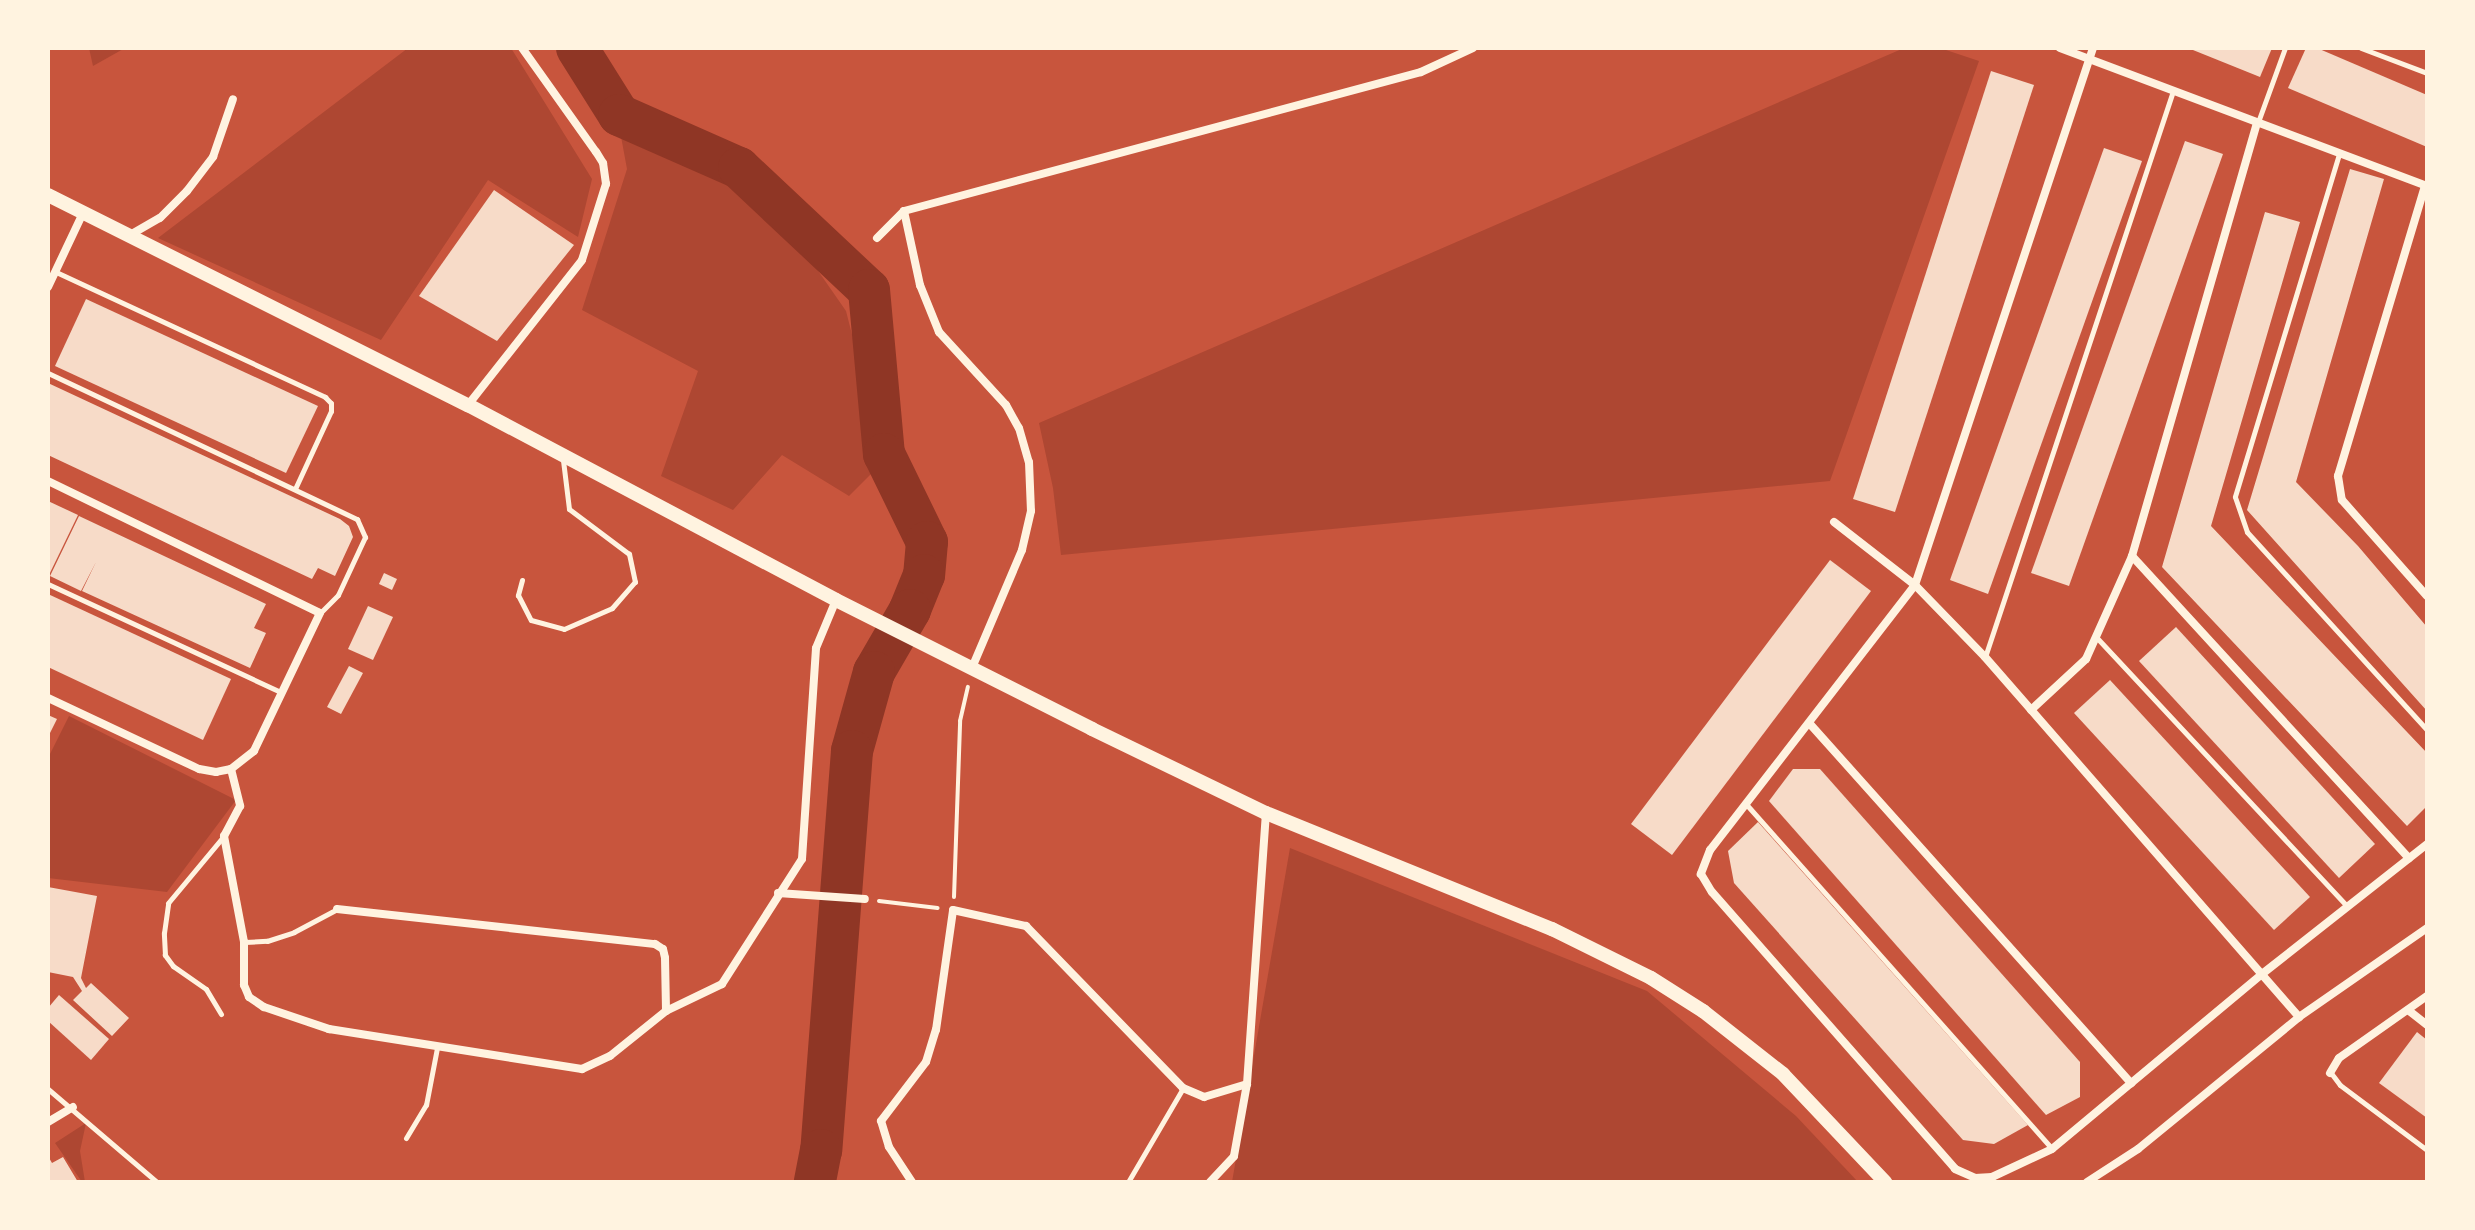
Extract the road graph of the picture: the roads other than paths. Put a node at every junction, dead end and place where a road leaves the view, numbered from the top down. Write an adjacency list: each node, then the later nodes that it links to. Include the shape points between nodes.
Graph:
1 (522, 48): 21 (street, via 603,163 606,184 582,260)
2 (1473, 48): 14 (street, via 1421,72)
3 (2060, 48): 6 (street)
4 (2285, 48): 10 (lane)
5 (2361, 48): 7 (lane)
6 (2091, 53): 8 (street); 29 (street)
7 (2427, 73)
8 (2173, 90): 10 (street); 34 (lane)
9 (233, 99): 16 (street, via 205,168 160,218)
10 (2257, 123): 11 (street); 26 (street)
11 (2340, 154): 12 (street); 40 (lane, via 2235,497 2247,532)
12 (2426, 186): 30 (street, via 2338,476 2342,500)
13 (48, 195): 15 (main road)
14 (904, 211): 17 (street); 35 (street, via 920,285 939,332 1006,405 1029,462 1031,511 1022,550)
15 (83, 213): 16 (main road); 18 (street)
16 (129, 236): 21 (main road)
17 (877, 238)
18 (55, 272): 19 (street); 24 (lane, via 325,397 331,411)
19 (48, 287)
20 (48, 373): 24 (lane)
21 (468, 405): 22 (main road)
22 (562, 455): 27 (lane, via 569,509 629,554 635,582 612,608 564,629 531,620 518,595); 31 (main road)
23 (48, 481): 32 (street)
24 (295, 489): 32 (lane, via 357,519 365,537 338,595)
25 (1834, 522): 29 (street)
26 (2132, 556): 33 (street); 46 (street)
27 (522, 580)
28 (48, 584): 36 (lane)
29 (1915, 585): 34 (street); 39 (street)
30 (2427, 596)
31 (836, 600): 35 (main road); 47 (street, via 816,648 802,859)
32 (320, 613): 36 (street)
33 (2098, 639): 38 (street, via 2086,659); 49 (lane)
34 (1985, 657): 38 (street)
35 (972, 668): 43 (main road)
36 (282, 692): 41 (street, via 254,751)
37 (48, 698): 41 (street, via 199,769)
38 (2031, 710): 53 (street)
39 (1810, 724): 42 (street); 62 (street)
40 (2427, 730)
41 (231, 769): 44 (street, via 240,806)
42 (1746, 804): 69 (lane); 69 (street, via 1710,850 1701,874 1955,1169 1975,1178 1992,1177)
43 (1266, 813): 63 (street); 75 (main road, via 1552,929 1651,978 1783,1074)
44 (224, 836): 52 (street); 57 (lane, via 168,903 164,933 165,955 206,989)
45 (2427, 844): 46 (street)
46 (2409, 858): 49 (street)
47 (778, 893): 48 (street); 56 (street, via 722,984)
48 (865, 899)
49 (2347, 907): 53 (street)
50 (337, 909): 52 (lane, via 294,932); 56 (street, via 655,944 665,958)
51 (2427, 928): 58 (street)
52 (244, 942): 60 (street, via 244,985 249,997 264,1007 329,1029)
53 (2262, 974): 58 (street); 62 (street)
54 (2427, 996): 55 (street)
55 (2408, 1010): 59 (street); 61 (street, via 2339,1058)
56 (666, 1011): 60 (street, via 610,1056 582,1069)
57 (221, 1014)
58 (2299, 1017): 76 (street, via 2138,1149)
59 (2427, 1025)
60 (437, 1048): 68 (lane, via 426,1105)
61 (2330, 1073): 70 (lane)
62 (2131, 1083): 69 (street)
63 (1247, 1084): 64 (street, via 1204,1097); 74 (street, via 1234,1156)
64 (1183, 1088): 72 (street, via 1026,926 953,910 936,1030 926,1062 881,1121 889,1147); 73 (lane)
65 (48, 1089): 66 (lane)
66 (73, 1107): 67 (street); 71 (lane)
67 (48, 1122)
68 (406, 1138)
69 (2052, 1149)
70 (2427, 1150)
71 (157, 1182)
72 (912, 1182)
73 (1128, 1182)
74 (1210, 1182)
75 (1885, 1182)
76 (2087, 1182)

